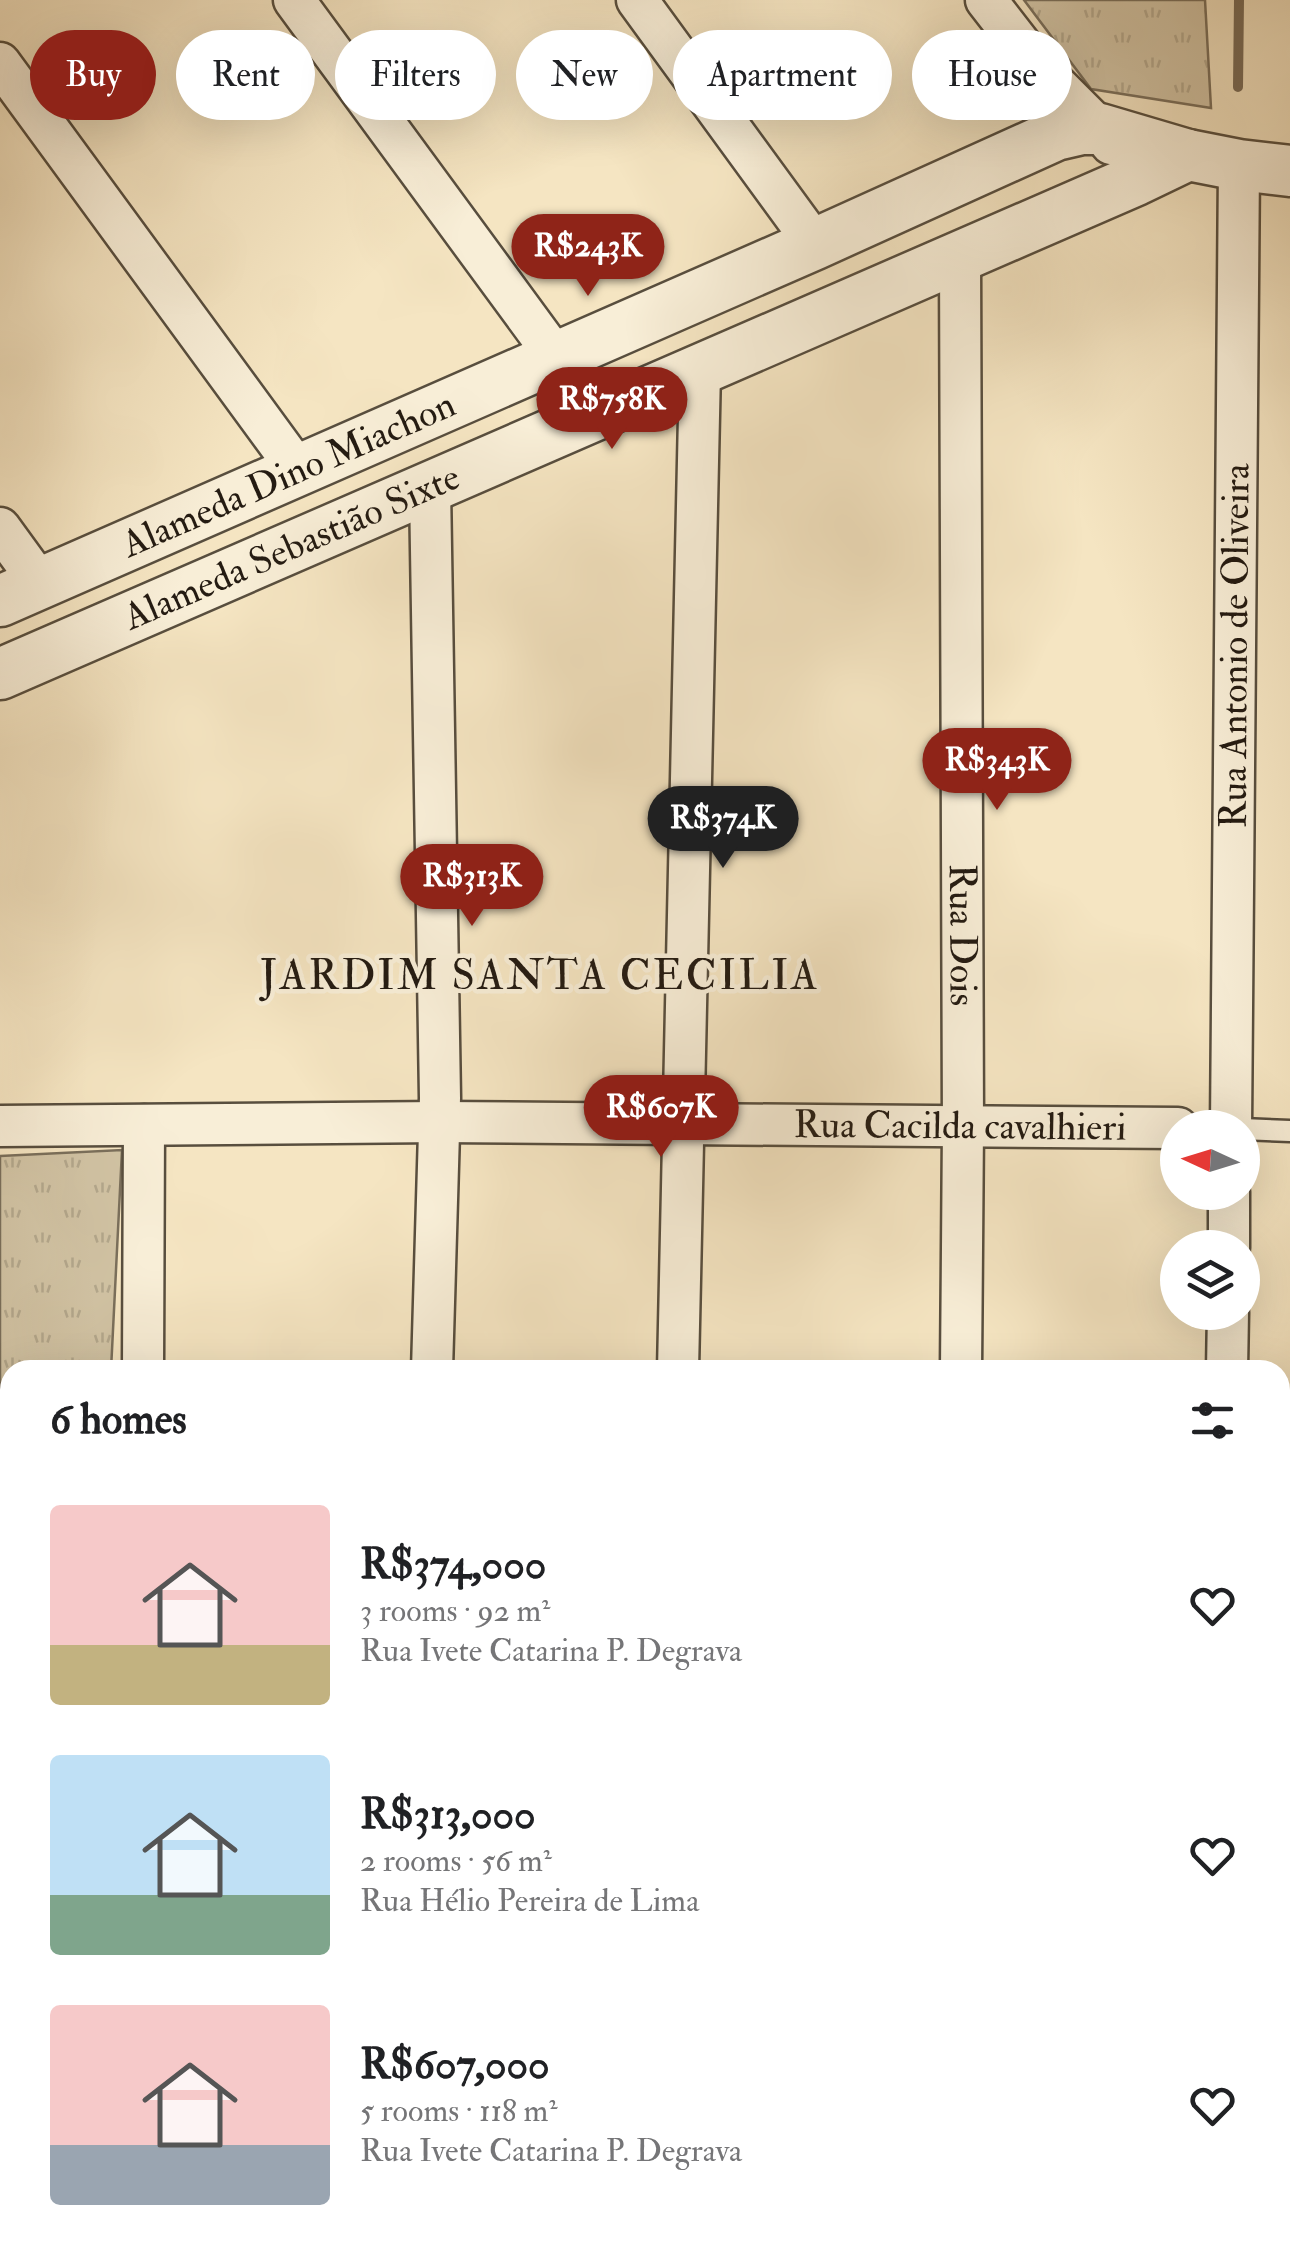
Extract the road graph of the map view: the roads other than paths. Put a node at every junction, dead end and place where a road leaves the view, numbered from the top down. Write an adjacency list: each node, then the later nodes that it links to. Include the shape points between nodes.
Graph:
1 (294, 0): 12 (street)
2 (636, 0): 10 (street)
3 (986, 0): 5 (street, via 1038,68)
4 (0, 63): 14 (street)
5 (1100, 129): 6 (street, Alameda Dino Miachon); 9 (street); 10 (street, Alameda Dino Miachon, via 1056,135)
6 (1188, 155): 7 (street, Alameda Dino Miachon); 9 (street, Alameda Sebastião Sixte)
7 (1239, 165): 8 (street, Alameda Dino Miachon); 20 (street, Rua Antonio de Oliveira)
8 (1290, 171)
9 (1136, 180): 11 (street, Alameda Sebastião Sixte)
10 (815, 244): 12 (street, Alameda Dino Miachon)
11 (960, 257): 13 (street, Alameda Sebastião Sixte); 25 (street, Rua Dois)
12 (556, 357): 14 (street, Alameda Dino Miachon)
13 (700, 370): 15 (street, Alameda Sebastião Sixte); 23 (street)
14 (298, 470): 17 (street, Alameda Dino Miachon)
15 (430, 488): 18 (street, Alameda Sebastião Sixte); 21 (street)
16 (0, 528): 17 (street)
17 (20, 592)
18 (0, 674)
19 (0, 1107): 22 (street)
20 (1231, 1110)
21 (440, 1122): 22 (street, Rua Cacilda cavalhieri); 23 (street, Rua Cacilda cavalhieri); 31 (street)
22 (144, 1124): 24 (street); 30 (street)
23 (682, 1125): 25 (street, Rua Cacilda cavalhieri); 32 (street)
24 (0, 1126)
25 (963, 1126): 26 (street, Rua Cacilda cavalhieri); 33 (street, Rua Dois)
26 (1160, 1128)
27 (1260, 1130): 28 (lane)
28 (1290, 1131)
29 (1228, 1330): 34 (street)
30 (143, 1360)
31 (432, 1360)
32 (678, 1360)
33 (961, 1360)
34 (1227, 1360)

